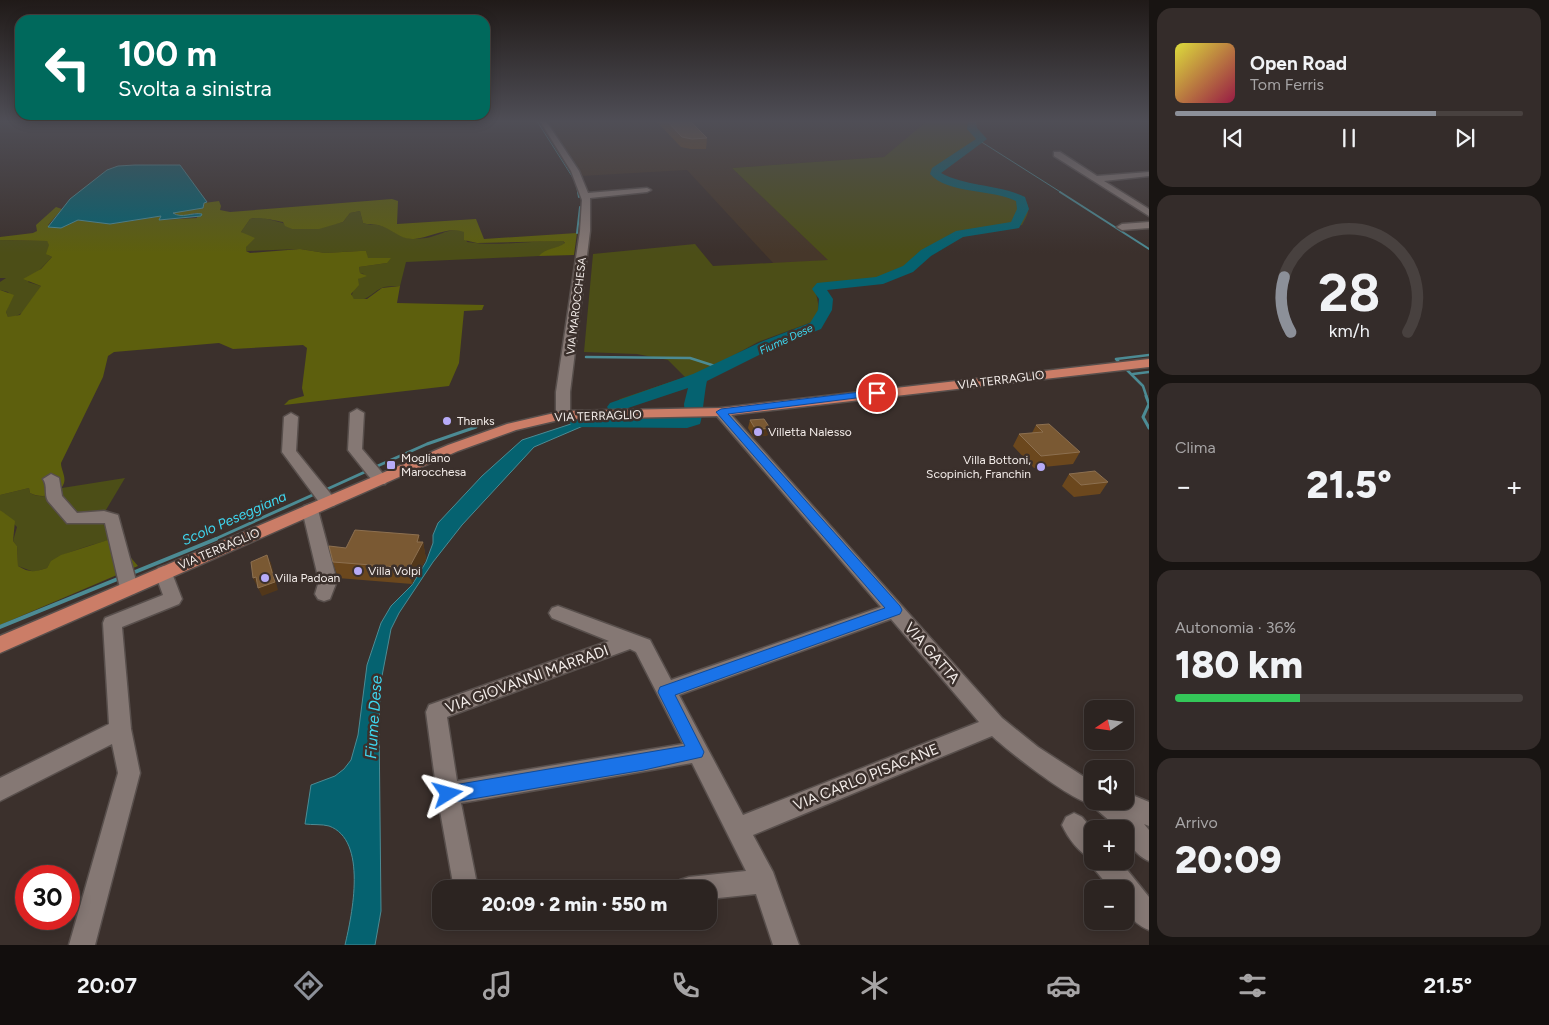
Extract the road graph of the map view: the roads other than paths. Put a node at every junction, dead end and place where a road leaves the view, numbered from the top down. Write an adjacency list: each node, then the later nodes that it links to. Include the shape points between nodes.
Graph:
1 (571, 165): 6 (street, VIA MAROCCHESA)
2 (1074, 165): 4 (street)
3 (1149, 174): 4 (street)
4 (1095, 179): 7 (street)
5 (647, 190): 6 (street)
6 (582, 202): 13 (street, VIA MAROCCHESA, via 579,286 563,392)
7 (1149, 213)
8 (1149, 224): 9 (street)
9 (1122, 227)
10 (1149, 363): 11 (main road, VIA TERRAGLIO)
11 (721, 412): 13 (main road, VIA TERRAGLIO); 22 (street, VIA GATTA)
12 (358, 414): 15 (street, via 355,450)
13 (563, 415): 15 (main road, VIA TERRAGLIO, via 491,434)
14 (291, 417): 17 (street, via 289,452)
15 (374, 472): 17 (main road, VIA TERRAGLIO)
16 (51, 479): 20 (street, via 54,497 73,519 112,519)
17 (323, 496): 18 (main road, VIA TERRAGLIO)
18 (310, 510): 19 (main road, VIA TERRAGLIO); 21 (street, via 328,581)
19 (166, 578): 20 (main road, VIA TERRAGLIO); 28 (street, via 173,599 112,623)
20 (127, 580): 25 (main road, VIA TERRAGLIO)
21 (324, 594)
22 (895, 610): 26 (street); 27 (street, VIA GATTA)
23 (558, 613): 24 (street, VIA GIOVANNI MARRADI)
24 (630, 641): 26 (street, via 643,646); 32 (street, VIA GIOVANNI MARRADI, via 436,712)
25 (0, 644)
26 (666, 692): 29 (street)
27 (994, 725): 30 (street, VIA GATTA, via 1036,760); 37 (street, VIA CARLO PISACANE)
28 (120, 730): 31 (street); 45 (street, via 129,773)
29 (696, 752): 32 (street); 37 (street)
30 (1084, 788)
31 (0, 790)
32 (448, 794): 41 (street, VIA GIOVANNI MARRADI)
33 (1134, 807): 35 (street)
34 (1115, 810): 39 (street, via 1127,820)
35 (1149, 814)
36 (1074, 825): 38 (street)
37 (738, 829): 42 (street)
38 (1084, 837)
39 (1149, 849)
40 (1111, 870): 44 (street)
41 (464, 880)
42 (764, 881): 43 (street); 46 (street)
43 (717, 886)
44 (1149, 917)
45 (82, 945)
46 (786, 945)

